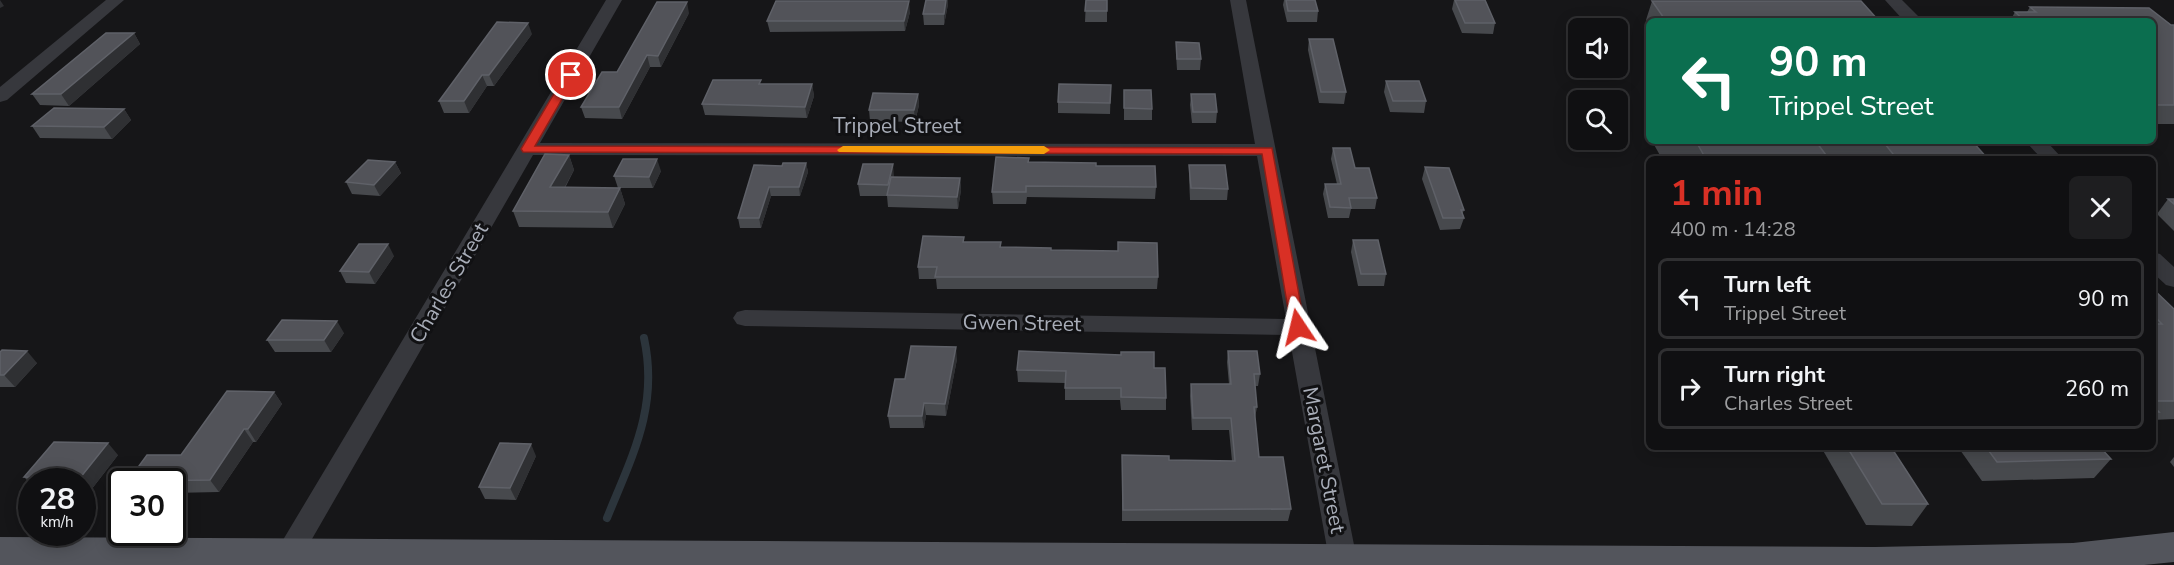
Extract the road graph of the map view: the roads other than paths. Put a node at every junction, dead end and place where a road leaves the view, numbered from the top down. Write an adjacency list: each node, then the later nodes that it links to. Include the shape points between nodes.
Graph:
1 (116, 0): 6 (street)
2 (614, 0): 8 (street, Charles Street)
3 (1238, 0): 9 (street, Margaret Street)
4 (1893, 0): 5 (street)
5 (1911, 18)
6 (0, 96)
7 (2038, 144): 10 (street)
8 (527, 149): 9 (street, Trippel Street); 17 (street, Charles Street)
9 (1267, 150): 14 (street, Margaret Street)
10 (2050, 156)
11 (2156, 263): 12 (street)
12 (2174, 280)
13 (745, 318): 14 (street, Gwen Street)
14 (1298, 327): 19 (street, Margaret Street)
15 (2174, 547): 22 (main road, via 2073,558)
16 (0, 552): 17 (main road)
17 (285, 560): 18 (main road)
18 (700, 561): 20 (main road)
19 (1344, 561): 20 (main road); 21 (main road)
20 (1105, 562)
21 (1499, 562): 22 (main road)
22 (1876, 564)

